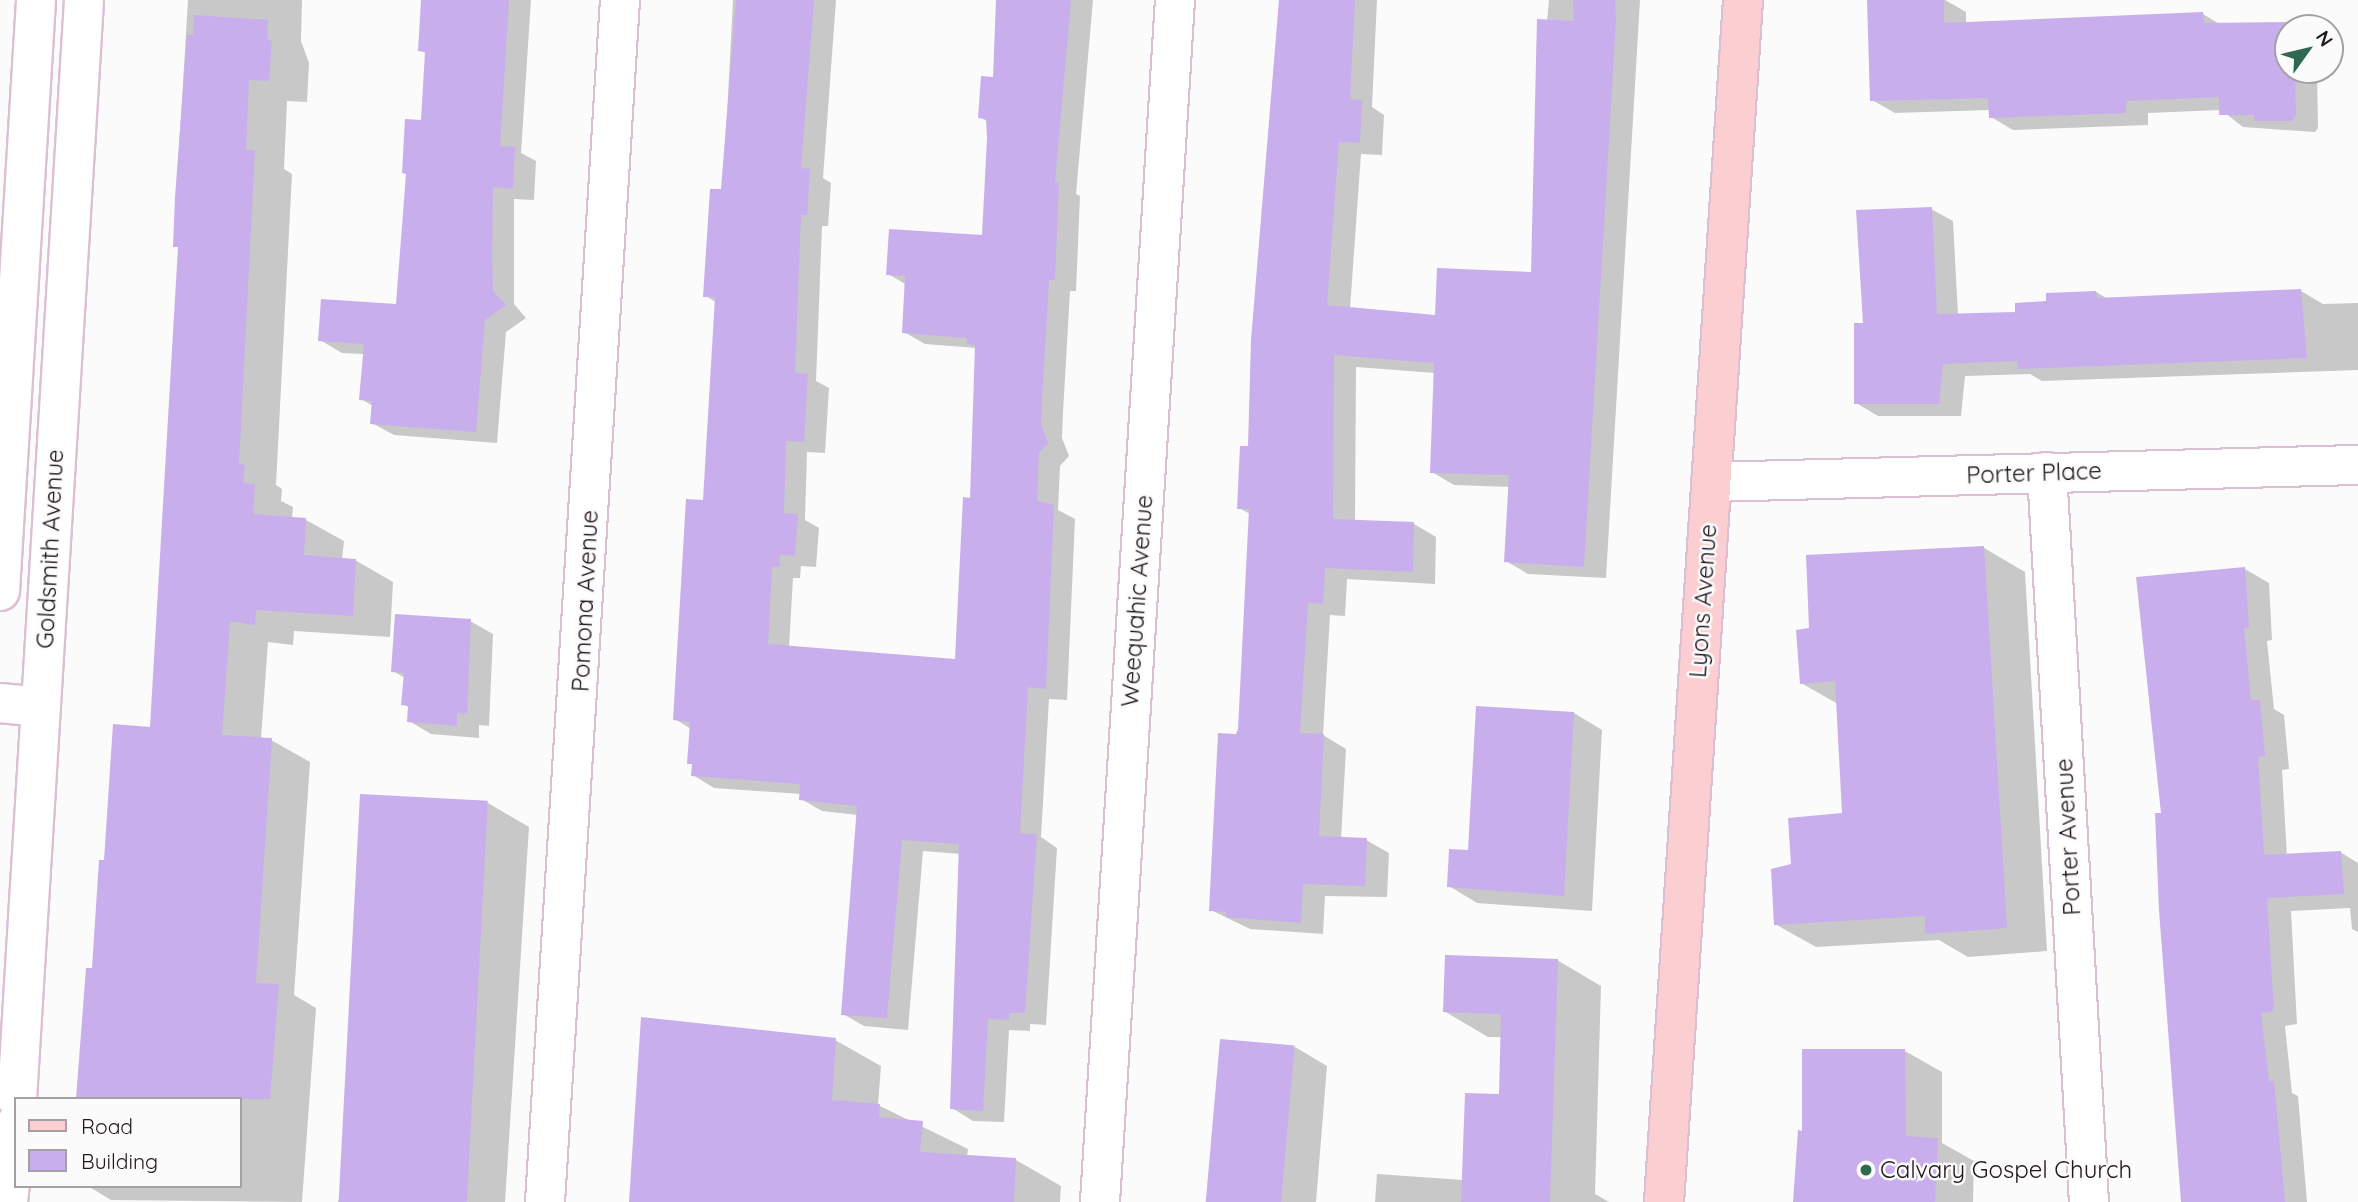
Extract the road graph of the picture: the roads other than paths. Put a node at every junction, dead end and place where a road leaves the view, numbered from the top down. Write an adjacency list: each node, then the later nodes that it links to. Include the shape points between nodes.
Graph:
1 (36, 0): 6 (street, Goldsmith Avenue)
2 (84, 0): 7 (street, Goldsmith Avenue)
3 (620, 0): 17 (street, Pomona Avenue)
4 (1175, 0): 18 (street, Weequahic Avenue)
5 (1743, 0): 10 (main road, Lyons Avenue)
6 (21, 243): 7 (street); 11 (street, Goldsmith Avenue)
7 (69, 247): 13 (street, Goldsmith Avenue)
8 (2358, 465): 9 (street, Porter Place)
9 (2047, 472): 10 (street, Porter Place); 20 (street, Porter Avenue)
10 (1711, 482): 19 (main road, Lyons Avenue)
11 (0, 591)
12 (0, 703): 13 (street)
13 (41, 707): 14 (street, Goldsmith Avenue)
14 (17, 1097)
15 (14, 1143): 16 (street)
16 (8, 1202)
17 (545, 1202)
18 (1100, 1202)
19 (1664, 1202)
20 (2089, 1202)

